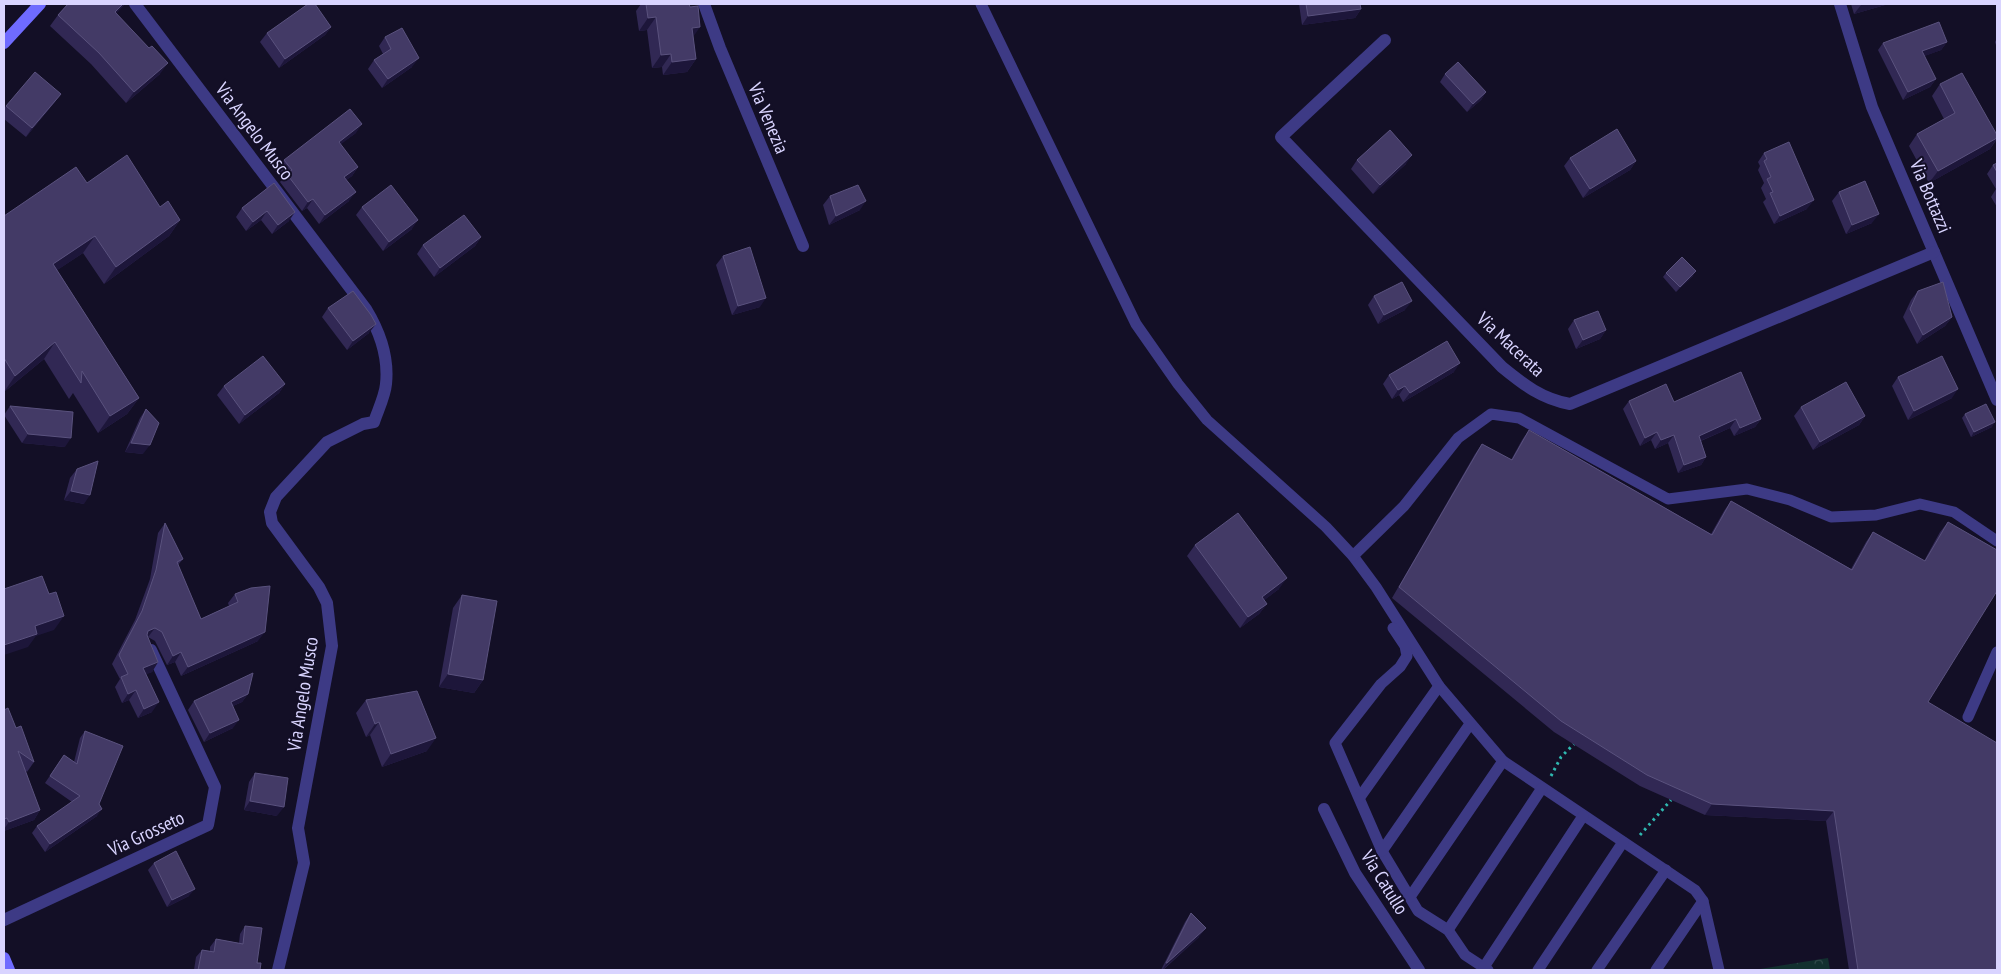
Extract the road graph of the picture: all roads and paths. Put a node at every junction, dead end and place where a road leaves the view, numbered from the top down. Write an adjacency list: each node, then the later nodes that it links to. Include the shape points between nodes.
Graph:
1 (40, 4): 7 (main road)
2 (135, 4): 36 (street, Via Angelo Musco, via 366,309 376,325 386,355 386,385 374,422 327,442 276,497 270,512 272,523 327,603 332,646 298,828 304,863)
3 (704, 4): 8 (street, Via Venezia)
4 (981, 4): 12 (lane, via 1136,324 1207,420 1326,527)
5 (1840, 4): 9 (street, Via Bottazzi, via 1872,107)
6 (1385, 40): 9 (street, Via Macerata, via 1281,137 1502,367 1528,388 1554,401 1570,404)
7 (4, 43)
8 (802, 246)
9 (1934, 252): 10 (street, Via Bottazzi)
10 (1997, 400)
11 (1997, 541): 12 (lane, via 1954,512 1920,504 1876,515 1831,517 1790,500 1747,489 1668,499 1519,418 1491,414 1458,438 1404,506)
12 (1353, 556): 15 (lane); 21 (lane, via 1405,646 1407,656 1400,667 1380,684 1335,743)
13 (148, 645): 30 (street, Via Grosseto, via 215,787 208,825)
14 (1997, 652): 16 (lane)
15 (1439, 686): 17 (lane); 21 (lane)
16 (1968, 717)
17 (1470, 724): 19 (lane); 26 (lane)
18 (1574, 744): 20 (path, via 1561,757)
19 (1503, 761): 20 (lane); 28 (lane)
20 (1542, 788): 24 (lane); 31 (lane)
21 (1360, 797): 26 (lane)
22 (1671, 800): 25 (path)
23 (1324, 809): 37 (street, Via Catullo, via 1355,873)
24 (1583, 816): 25 (lane); 34 (lane)
25 (1626, 844): 27 (lane); 38 (lane)
26 (1382, 851): 28 (lane)
27 (1666, 870): 29 (lane, via 1695,890); 39 (lane)
28 (1410, 897): 31 (lane, via 1418,911)
29 (1704, 901): 33 (lane); 40 (lane)
30 (4, 920)
31 (1448, 930): 34 (lane, via 1465,955)
32 (4, 958): 35 (main road)
33 (1717, 968)
34 (1486, 969)
35 (9, 970)
36 (278, 970)
37 (1419, 970)
38 (1538, 970)
39 (1597, 970)
40 (1656, 970)

